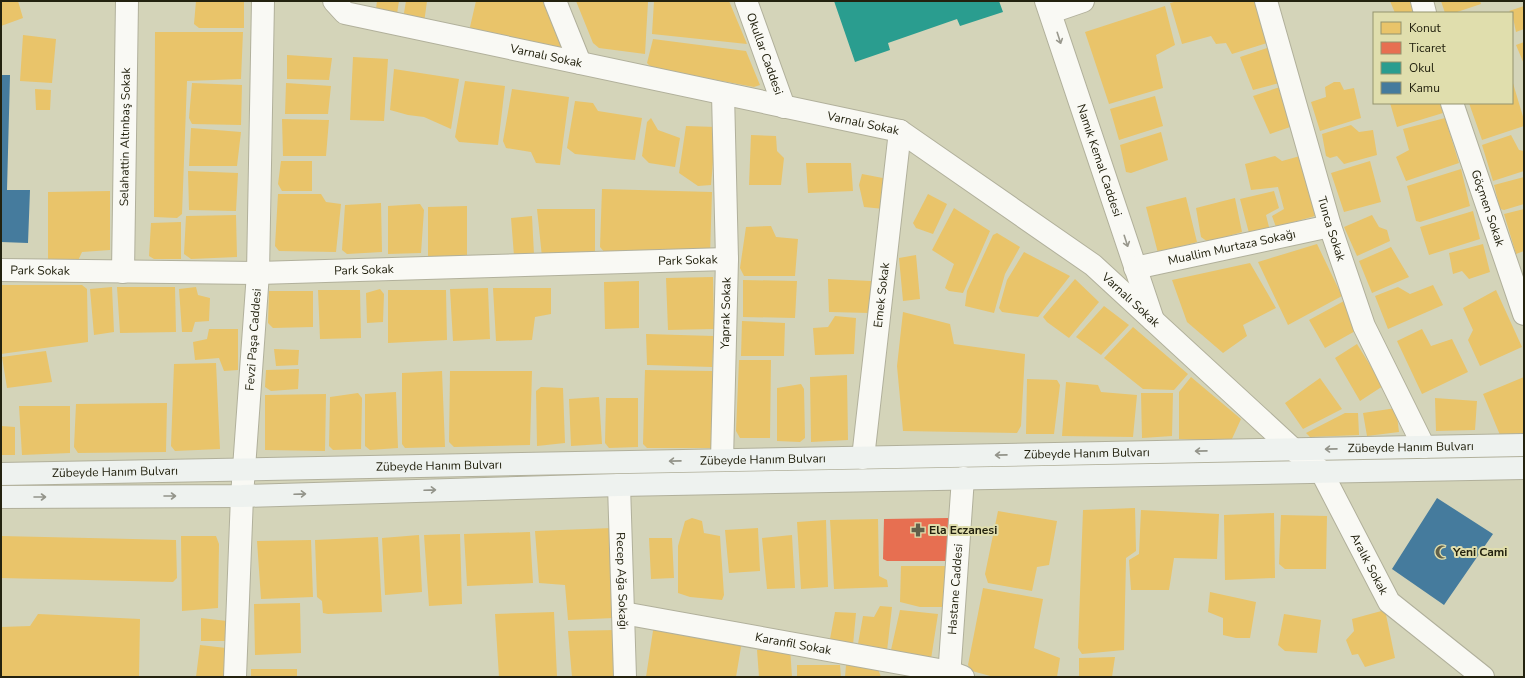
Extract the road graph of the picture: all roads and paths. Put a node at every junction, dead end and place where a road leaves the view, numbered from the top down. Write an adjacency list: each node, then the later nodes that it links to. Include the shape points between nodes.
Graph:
1 (127, 1): 20 (street, Selahattin Altınbaş Sokak)
2 (263, 1): 21 (street, Fevzi Paşa Caddesi)
3 (334, 1): 11 (street, Varnalı Sokak, via 345,13)
4 (555, 1): 11 (street)
5 (746, 1): 14 (street, Okullar Caddesi)
6 (1082, 1): 9 (street)
7 (1266, 1): 16 (street, Tunca Sokak)
8 (1422, 1): 10 (street)
9 (1048, 6): 18 (street, Namık Kemal Caddesi, one-way to 18)
10 (1426, 12)
11 (580, 63): 12 (street, Varnalı Sokak)
12 (723, 94): 14 (street, Varnalı Sokak); 17 (street, Yaprak Sokak)
13 (1452, 104): 22 (street, Göçmen Sokak)
14 (784, 107): 15 (street, Varnalı Sokak)
15 (900, 132): 23 (street, Varnalı Sokak, via 1094,266); 27 (street, Emek Sokak)
16 (1330, 226): 18 (street, Muallim Murtaza Sokağı); 25 (street, Tunca Sokak, via 1364,326)
17 (726, 259): 21 (street, Park Sokak); 28 (street, Yaprak Sokak)
18 (1135, 268): 23 (street, Namık Kemal Caddesi)
19 (1, 270): 20 (street, Park Sokak)
20 (123, 272): 21 (street, Park Sokak)
21 (258, 273): 30 (street, Fevzi Paşa Caddesi)
22 (1524, 314)
23 (1153, 320): 26 (street, Varnalı Sokak)
24 (1524, 445): 25 (main road, Zübeyde Hanım Bulvarı)
25 (1424, 447): 26 (main road, Zübeyde Hanım Bulvarı, one-way to 26)
26 (1294, 450): 27 (main road, Zübeyde Hanım Bulvarı, one-way to 27); 31 (street, Aralık Sokak)
27 (863, 458): 28 (main road, Zübeyde Hanım Bulvarı)
28 (722, 460): 30 (main road, Zübeyde Hanım Bulvarı, one-way to 30)
29 (1524, 468): 31 (main road)
30 (244, 469): 32 (main road, Zübeyde Hanım Bulvarı); 35 (street, Fevzi Paşa Caddesi)
31 (1321, 471): 33 (main road); 41 (street, Aralık Sokak, via 1389,602)
32 (1, 474)
33 (963, 478): 34 (main road); 38 (street, Hastane Caddesi)
34 (619, 484): 35 (main road, one-way to 34); 37 (street, Recep Ağa Sokağı)
35 (242, 496): 36 (main road, one-way to 35); 39 (street, Fevzi Paşa Caddesi)
36 (1, 497)
37 (623, 613): 38 (street, Karanfil Sokak); 40 (street, Recep Ağa Sokağı)
38 (954, 675)
39 (235, 677)
40 (625, 677)
41 (1483, 677)

